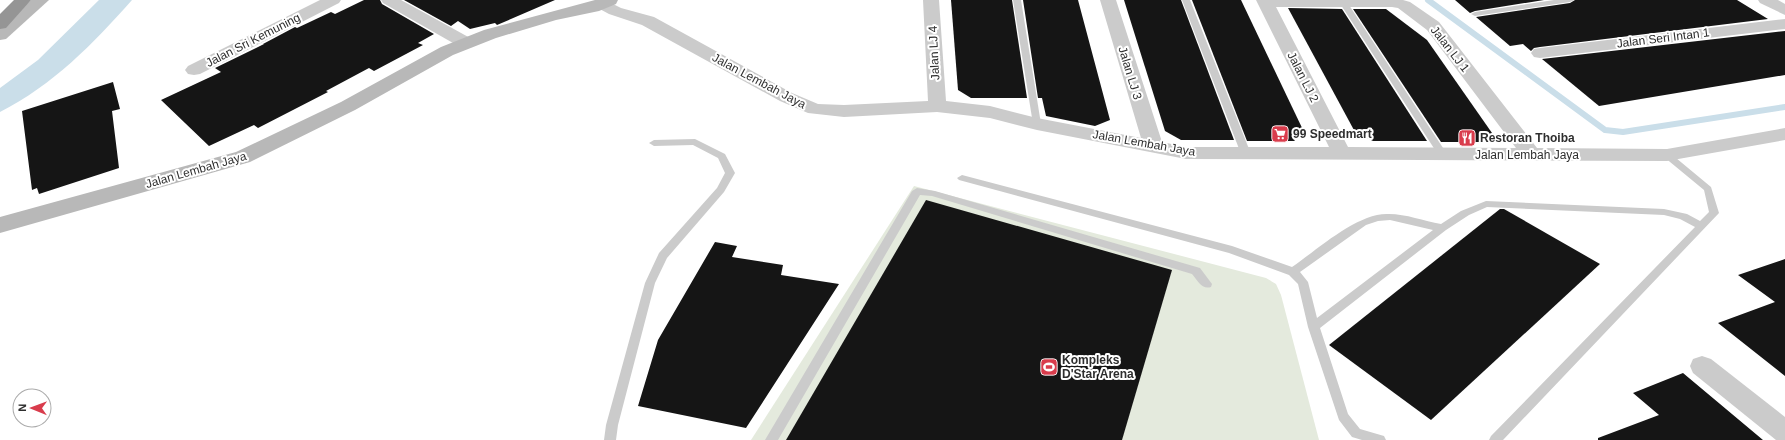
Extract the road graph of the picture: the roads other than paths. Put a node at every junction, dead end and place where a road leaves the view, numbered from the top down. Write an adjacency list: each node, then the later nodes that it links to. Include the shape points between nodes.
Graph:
1 (23, 0): 16 (highway)
2 (41, 0): 18 (street)
3 (333, 0): 21 (street, Jalan Sri Kemuning)
4 (389, 0): 19 (street)
5 (931, 0): 22 (street, Jalan LJ 4)
6 (1017, 0): 23 (lane)
7 (1108, 0): 26 (street, Jalan LJ 3)
8 (1186, 0): 27 (lane)
9 (1570, 0): 15 (lane)
10 (1766, 0): 14 (street)
11 (1264, 1): 13 (street, Jalan LJ 1); 28 (street, Jalan LJ 2)
12 (606, 2): 19 (street, Jalan Lembah Jaya); 22 (street, Jalan Lembah Jaya, via 615,11 648,21 786,97 815,109 844,111)
13 (1343, 2): 29 (lane); 30 (street, Jalan LJ 1, via 1392,2 1404,5 1433,26)
14 (1785, 10)
15 (1475, 14)
16 (0, 24)
17 (1785, 24): 20 (street, Jalan Seri Intan 1)
18 (0, 35)
19 (466, 43): 33 (street, Jalan Lembah Jaya, via 446,51 348,106 243,157)
20 (1540, 53)
21 (194, 70)
22 (937, 106): 23 (street, Jalan Lembah Jaya, via 990,112)
23 (1037, 124): 26 (street, Jalan Lembah Jaya)
24 (1785, 134): 31 (street, Jalan Lembah Jaya)
25 (654, 143): 41 (lane, via 695,142 722,156 730,173 721,190 663,256 650,283 612,424)
26 (1153, 145): 27 (street, Jalan Lembah Jaya, via 1186,153)
27 (1246, 154): 28 (street, Jalan Lembah Jaya)
28 (1342, 154): 29 (street, Jalan Lembah Jaya)
29 (1442, 154): 30 (street, Jalan Lembah Jaya)
30 (1531, 154): 31 (street, Jalan Lembah Jaya)
31 (1667, 155): 34 (lane, via 1708,189 1714,213)
32 (962, 178): 36 (lane, via 1232,250)
33 (0, 225)
34 (1701, 226): 35 (lane, via 1683,216 1664,212 1486,204 1465,213); 44 (lane)
35 (1442, 228): 36 (lane, via 1390,217 1377,218 1362,223); 38 (lane)
36 (1293, 272): 38 (lane, via 1303,282)
37 (1207, 284): 42 (lane, via 1196,271 932,193 917,191)
38 (1314, 327): 43 (lane, via 1343,416 1356,433)
39 (1702, 366): 40 (street)
40 (1785, 432)
41 (610, 440)
42 (771, 440)
43 (1380, 440)
44 (1495, 440)

